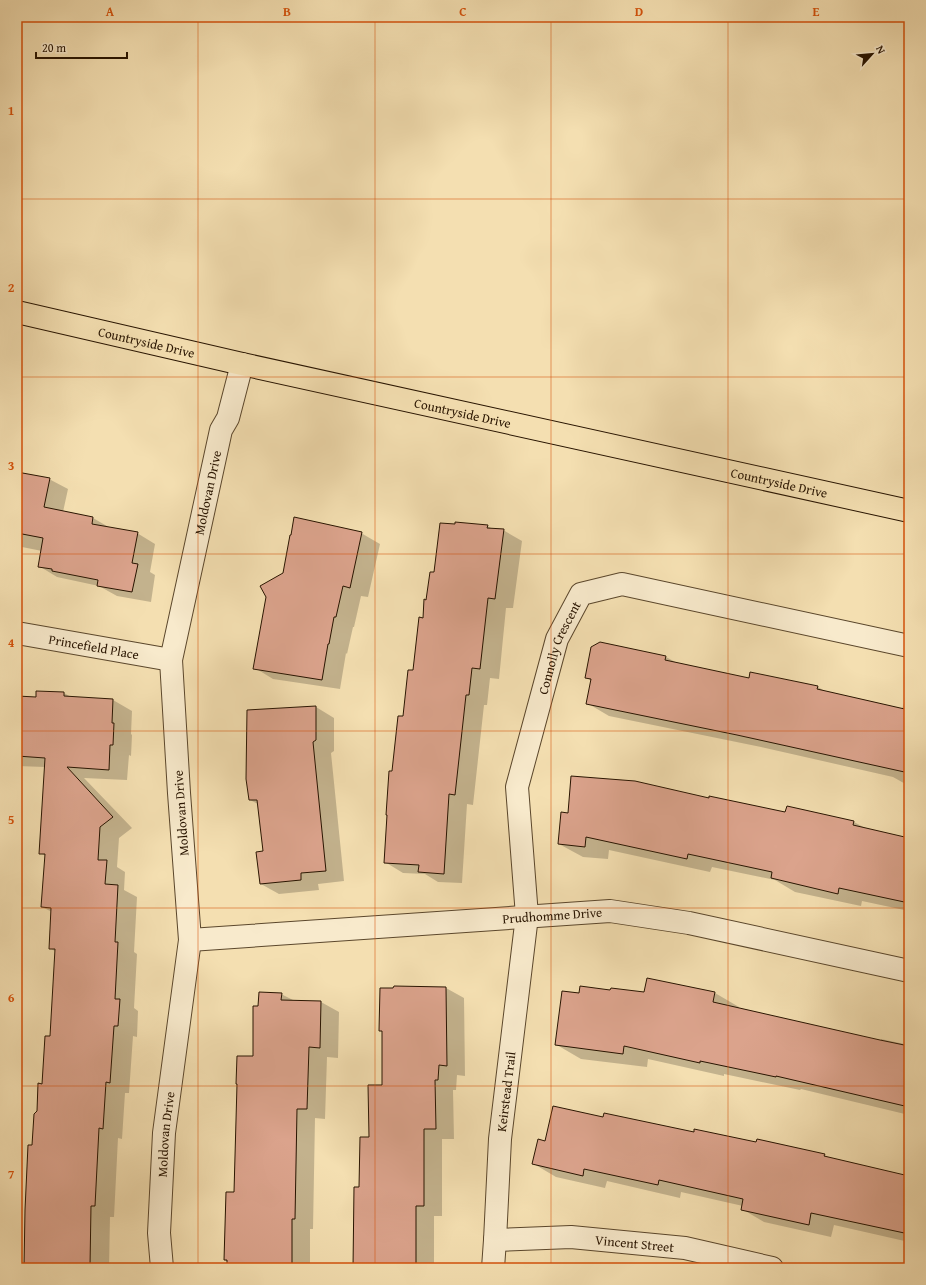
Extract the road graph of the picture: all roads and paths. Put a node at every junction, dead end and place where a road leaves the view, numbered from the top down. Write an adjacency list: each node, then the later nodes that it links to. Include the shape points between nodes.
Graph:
1 (17, 312): 2 (main road, Countryside Drive)
2 (242, 364): 3 (main road, Countryside Drive); 6 (street, Moldovan Drive, via 228,418 221,430)
3 (909, 511)
4 (17, 633): 6 (street, Princefield Place)
5 (909, 646): 7 (street, Connolly Crescent, via 622,584 581,594 557,638 517,787)
6 (171, 660): 8 (street, Moldovan Drive)
7 (527, 916): 8 (street, Prudhomme Drive); 9 (street, Prudhomme Drive, via 610,911 689,922); 10 (street, Keirstead Trail, via 500,1139)
8 (190, 940): 11 (street, Moldovan Drive, via 164,1133 159,1233)
9 (909, 971)
10 (496, 1240): 12 (street, Keirstead Trail); 13 (street, Vincent Street, via 571,1237 685,1248)
11 (162, 1268)
12 (493, 1268)
13 (772, 1268)

